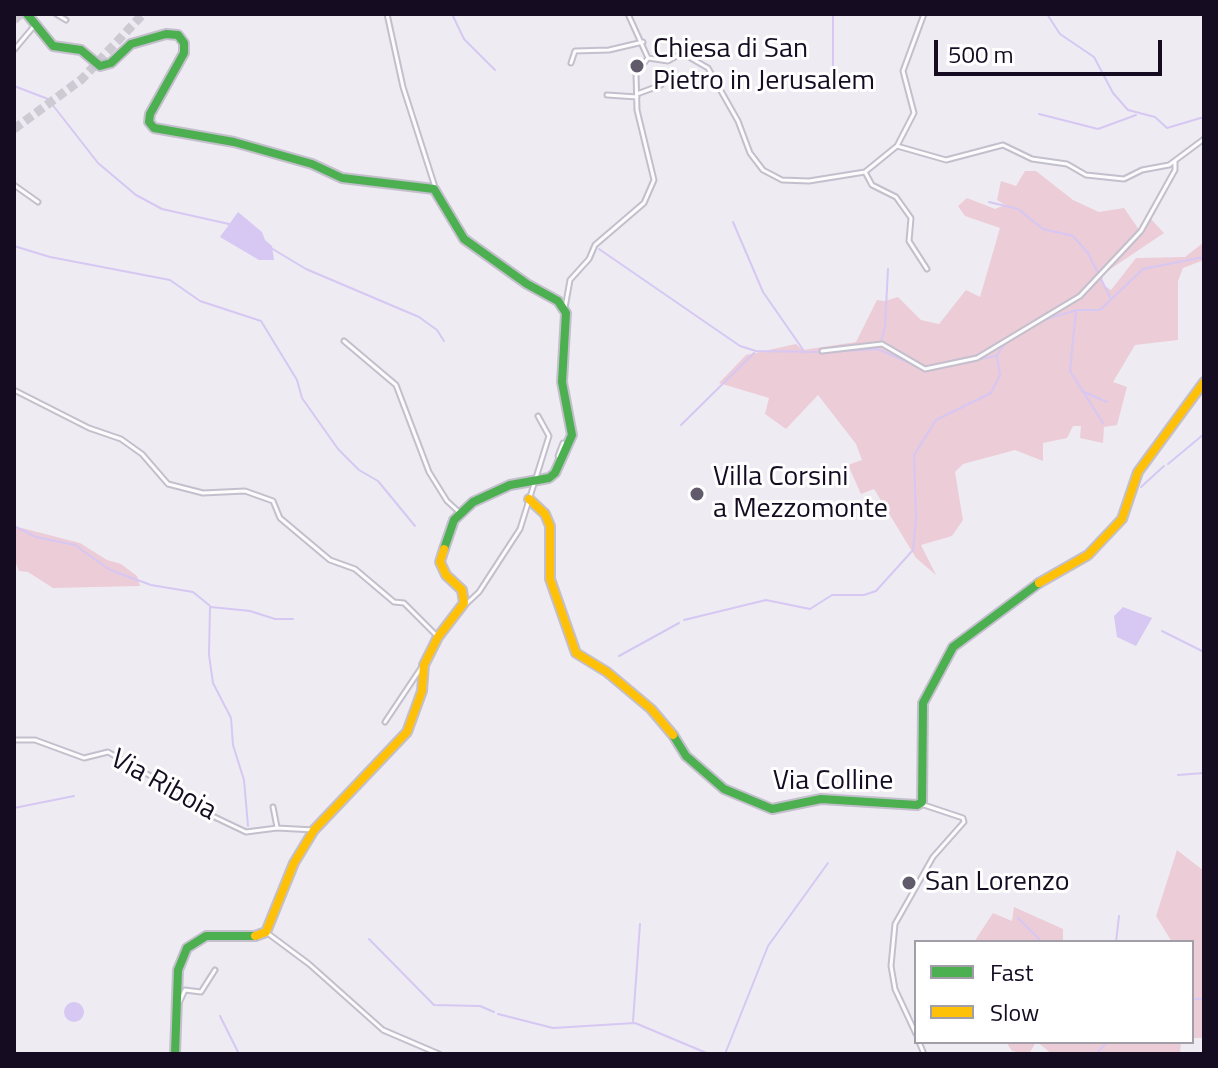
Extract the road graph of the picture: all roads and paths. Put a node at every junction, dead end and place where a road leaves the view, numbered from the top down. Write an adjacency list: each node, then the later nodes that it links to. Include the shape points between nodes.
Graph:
1 (40, 14): 6 (street)
2 (56, 14): 7 (street)
3 (387, 14): 20 (street)
4 (628, 14): 8 (street)
5 (924, 14): 16 (street, via 903,71 914,113)
6 (32, 20): 9 (street); 20 (main road, via 55,48 81,50 101,66 131,44 169,34 180,37 184,56 150,114 150,124 157,130 234,142 342,178)
7 (66, 20)
8 (643, 42): 10 (street); 11 (street, via 575,51)
9 (14, 50)
10 (648, 58): 14 (street, via 636,74); 18 (street, via 669,61 682,53 708,68 750,153 774,177 809,181)
11 (571, 63)
12 (661, 85): 14 (street)
13 (607, 95): 14 (street)
14 (637, 95): 23 (street, via 638,118 655,174 652,188 644,203 595,245 569,282)
15 (1204, 139): 16 (street, via 1169,165 1124,179 1086,175 1003,145 953,160)
16 (897, 146): 18 (street)
17 (1175, 162): 25 (street, via 1141,231 1080,296 977,358 925,369 882,344)
18 (865, 172): 22 (street, via 872,185 896,197 911,218 909,241)
19 (14, 185): 21 (street)
20 (434, 189): 23 (main road, via 464,239)
21 (38, 202)
22 (927, 269)
23 (564, 308): 30 (main road, via 562,382 572,431)
24 (344, 341): 33 (street, via 396,385 429,472)
25 (822, 351)
26 (1204, 382): 39 (main road, Via Colline, via 1138,472 1122,519 1110,533 1088,555 1051,574 953,647 923,703)
27 (14, 390): 35 (street, via 121,439 168,484 203,493 245,491 273,501 280,518 330,560 355,569 394,602 404,603)
28 (538, 416): 31 (street, via 549,434)
29 (563, 443): 30 (street, via 558,456)
30 (562, 459): 31 (main road, via 551,477)
31 (534, 479): 32 (street); 33 (main road, via 510,485)
32 (529, 499): 34 (street, via 514,543); 39 (main road, Via Colline, via 550,526 550,579 576,653 651,709 686,756 724,789 772,809 821,799)
33 (459, 512): 34 (main road, via 440,559 444,572 464,593)
34 (463, 607): 35 (main road)
35 (438, 637): 36 (main road)
36 (424, 665): 37 (street); 42 (main road, via 422,691 404,738)
37 (385, 722)
38 (14, 740): 41 (street, Via Riboia, via 35,740 84,758 108,752 163,783 181,801 246,832)
39 (921, 804): 46 (street, via 964,822 938,850 895,924 895,989)
40 (273, 807): 41 (street)
41 (277, 828): 42 (street, Via Riboia)
42 (314, 830): 43 (main road, via 294,863)
43 (266, 932): 45 (main road, via 252,937 206,936 190,944 179,962); 48 (street, via 383,1030)
44 (215, 970): 45 (street, via 201,992 185,990)
45 (177, 1006): 47 (main road)
46 (914, 1030)
47 (175, 1054)
48 (439, 1054)

